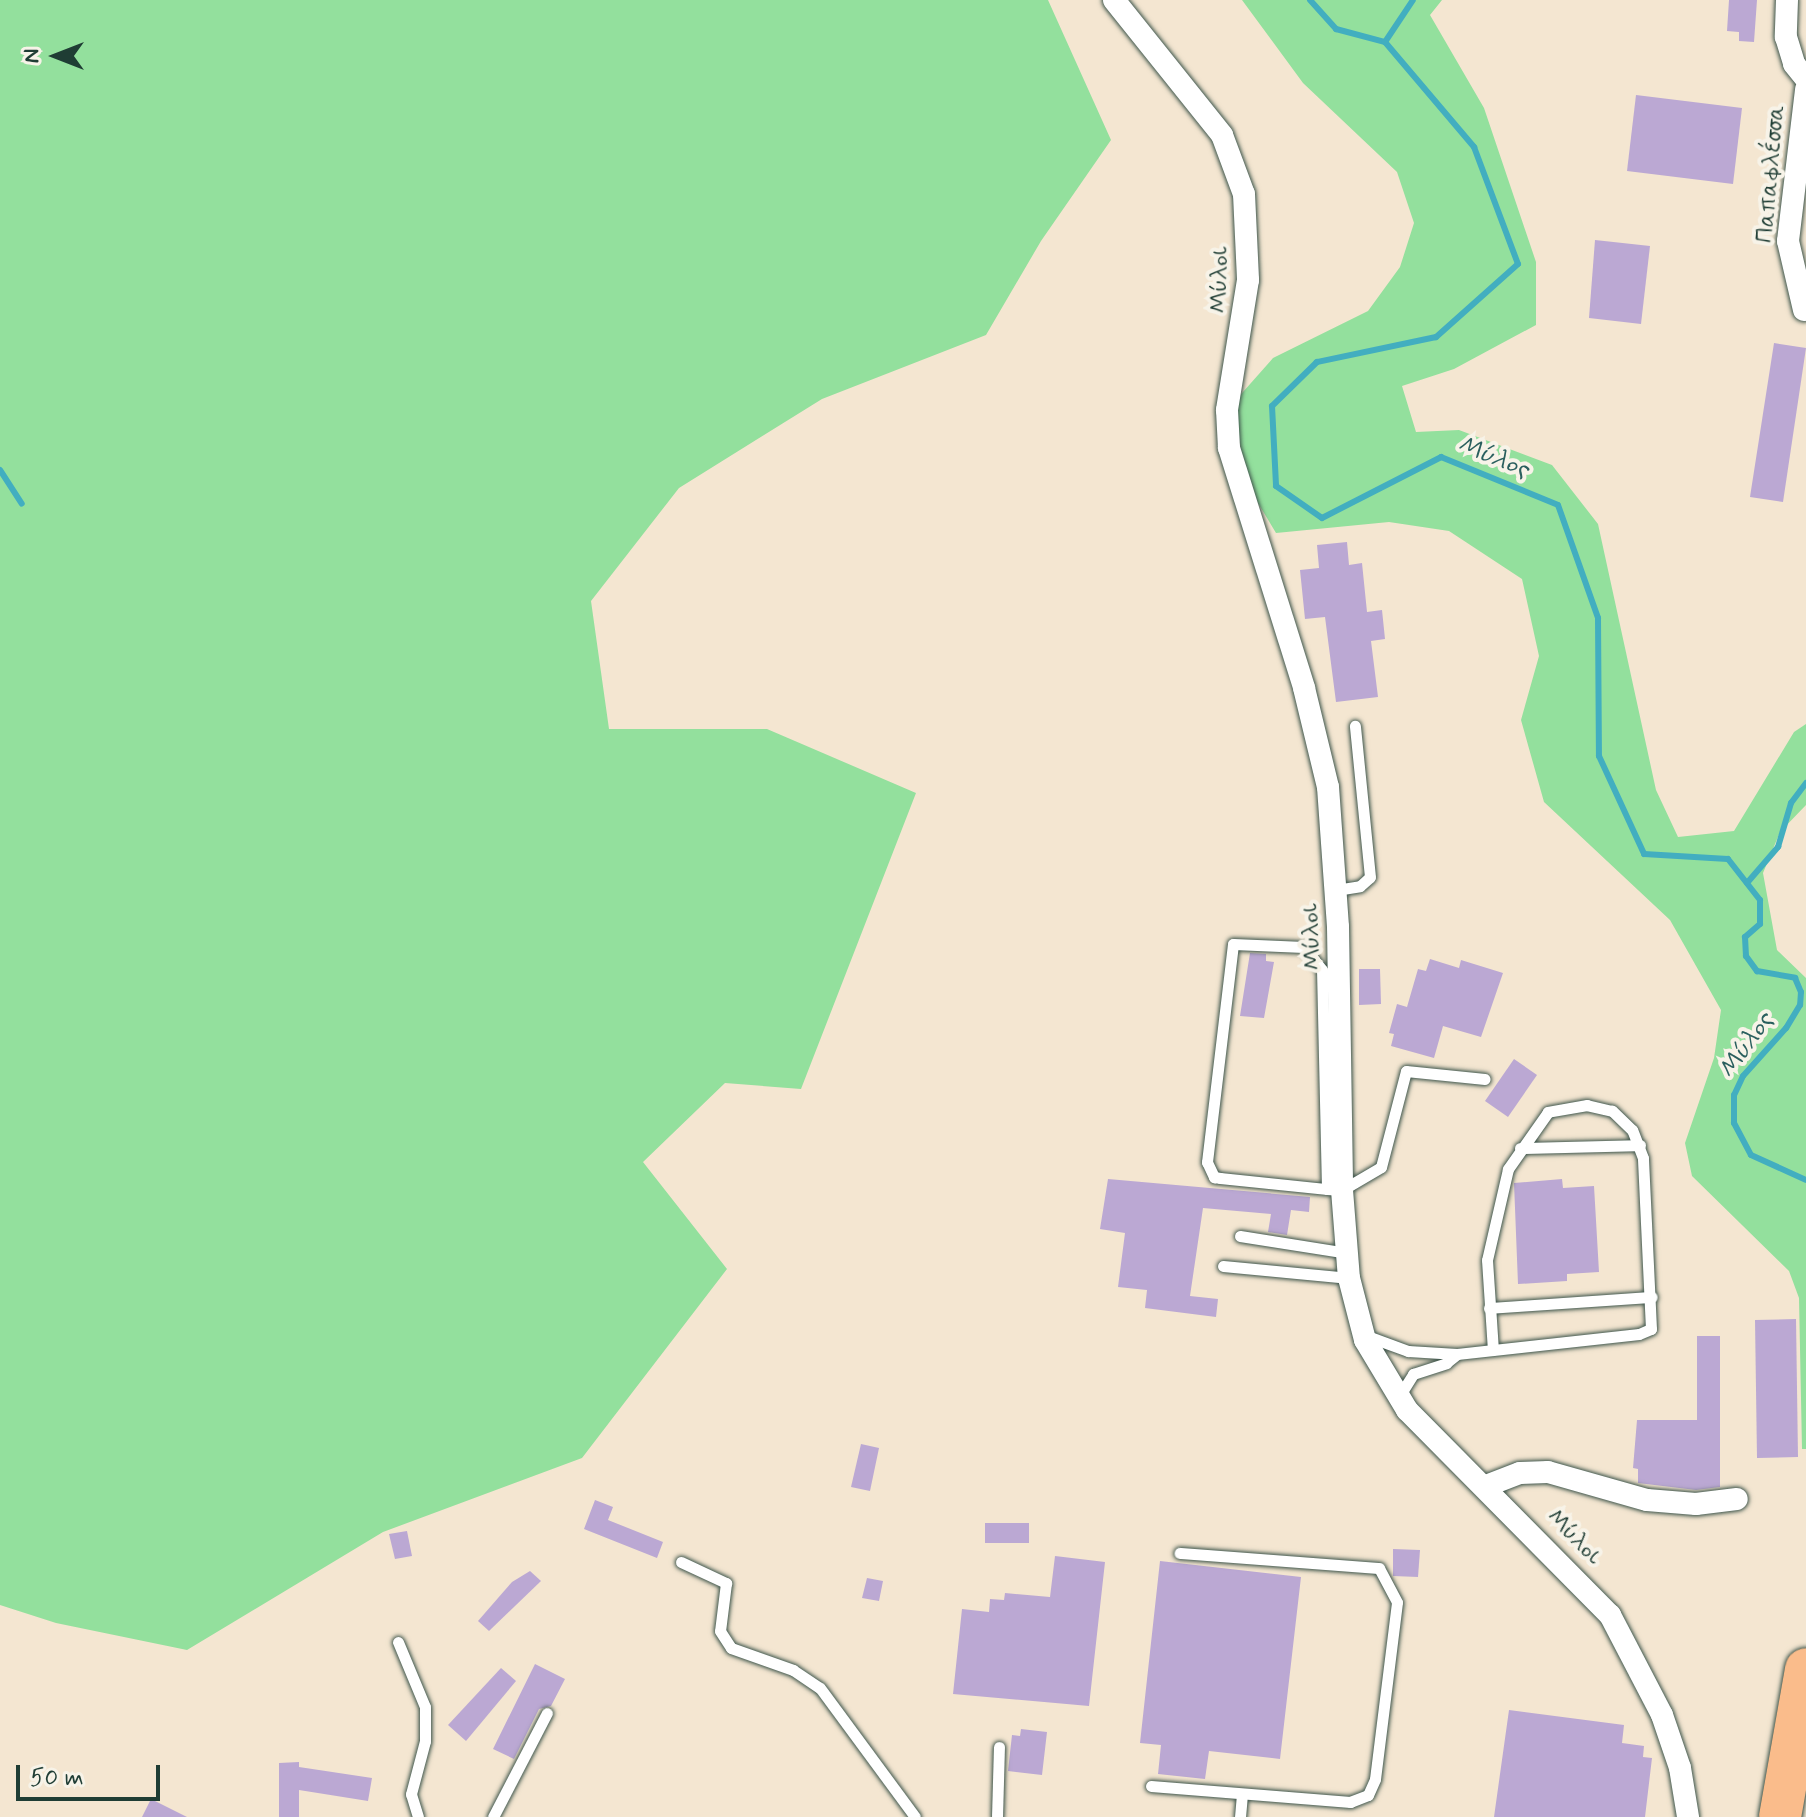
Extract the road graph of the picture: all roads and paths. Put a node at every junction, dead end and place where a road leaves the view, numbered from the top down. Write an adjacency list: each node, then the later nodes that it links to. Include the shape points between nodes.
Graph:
1 (1114, 0): 7 (street, Μύλοι, via 1212,121 1241,179 1248,280 1227,410 1229,448 1320,750)
2 (1787, 0): 3 (street, via 1786,37 1794,64)
3 (1806, 79)
4 (1806, 89): 5 (street, Παπαφλέσσα, via 1788,241)
5 (1804, 310)
6 (1355, 726): 7 (lane, via 1370,877 1360,886)
7 (1336, 890): 11 (street, Μύλοι)
8 (1485, 1079): 11 (lane, via 1406,1071 1382,1164)
9 (1640, 1145): 10 (lane); 10 (lane, via 1616,1113 1579,1105 1548,1112); 16 (lane)
10 (1520, 1148): 17 (lane, via 1505,1175 1489,1249)
11 (1335, 1190): 11 (lane, via 1220,1178 1207,1168 1228,953 1238,941 1304,947 1322,970); 13 (street, Μύλοι)
12 (1240, 1236): 13 (lane)
13 (1347, 1253): 15 (street, Μύλοι)
14 (1223, 1266): 15 (lane)
15 (1349, 1278): 18 (street, Μύλοι)
16 (1652, 1297): 17 (lane); 19 (lane, via 1654,1324 1646,1333)
17 (1489, 1308): 19 (lane)
18 (1363, 1333): 20 (lane, via 1402,1350); 21 (street, Μύλοι)
19 (1493, 1350): 20 (lane)
20 (1457, 1354): 21 (lane, via 1413,1374)
21 (1399, 1400): 22 (street, Μύλοι)
22 (1486, 1486): 23 (street, via 1537,1471 1647,1500 1696,1504); 37 (street, Μύλοι, via 1576,1576 1624,1637 1662,1715 1680,1768)
23 (1737, 1499)
24 (1180, 1553): 31 (lane, via 1379,1568 1396,1592 1375,1779 1368,1795 1350,1802)
25 (681, 1562): 34 (lane, via 726,1583 720,1631 731,1648 793,1670 820,1688)
26 (398, 1642): 32 (lane, via 425,1707 425,1741 411,1794)
27 (1806, 1669): 38 (highway)
28 (547, 1713): 33 (lane)
29 (999, 1747): 35 (lane)
30 (1151, 1786): 31 (lane)
31 (1242, 1796): 36 (lane)
32 (418, 1817)
33 (493, 1817)
34 (915, 1817)
35 (997, 1817)
36 (1240, 1817)
37 (1688, 1817)
38 (1780, 1817)

